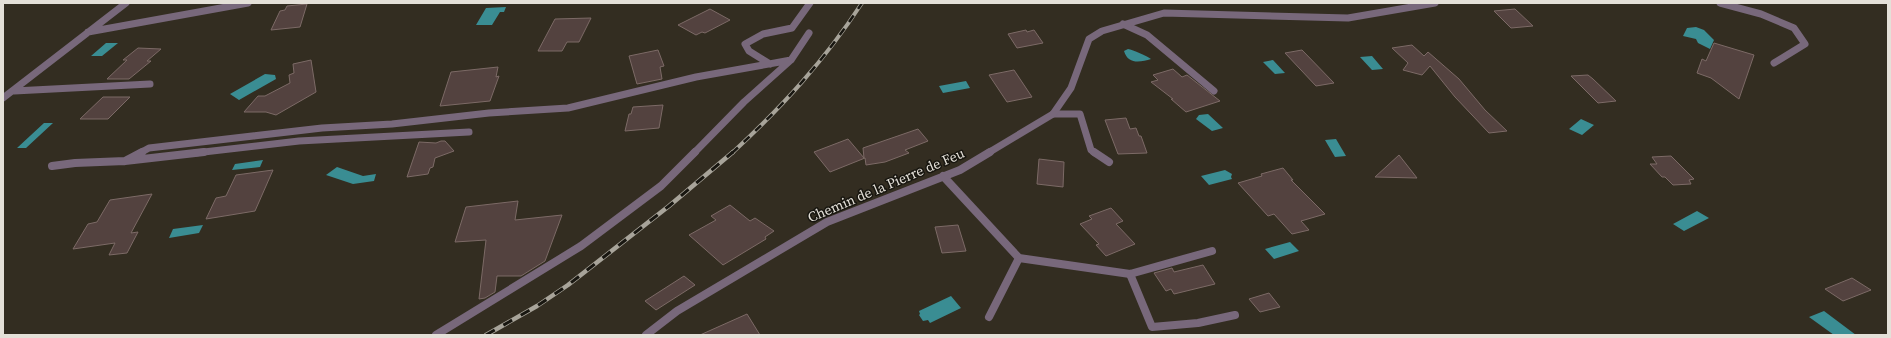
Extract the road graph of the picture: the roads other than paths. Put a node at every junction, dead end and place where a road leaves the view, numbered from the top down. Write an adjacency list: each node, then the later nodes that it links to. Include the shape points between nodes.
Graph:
1 (126, 3): 7 (street)
2 (248, 3): 7 (street)
3 (810, 3): 11 (street, via 792,28 763,34 745,44 749,51)
4 (1435, 3): 6 (street, Chemin de la Pierre de Feu, via 1348,18 1164,13)
5 (1720, 3): 10 (street, via 1761,14 1794,28 1805,44)
6 (1123, 24): 14 (street, via 1147,35); 16 (street, Chemin de la Pierre de Feu, via 1102,31 1089,39 1071,88)
7 (88, 32): 13 (street)
8 (809, 33): 9 (street)
9 (790, 60): 11 (street); 27 (street, via 744,102 661,186 581,246)
10 (1774, 63)
11 (770, 64): 18 (street, via 696,77 568,108 322,128 149,148)
12 (150, 84): 13 (street)
13 (14, 91): 15 (street)
14 (1214, 91)
15 (3, 98)
16 (1053, 114): 19 (street, via 1080,114 1091,150); 21 (street, Chemin de la Pierre de Feu, via 960,170)
17 (469, 132): 18 (street, via 299,141)
18 (125, 160): 20 (street)
19 (1108, 162)
20 (52, 166)
21 (943, 176): 23 (street); 28 (street, Chemin de la Pierre de Feu, via 827,222 677,311)
22 (1212, 251): 24 (street)
23 (1019, 258): 24 (street); 26 (street)
24 (1130, 274): 25 (street, via 1152,327 1198,323)
25 (1234, 315)
26 (989, 317)
27 (436, 335)
28 (646, 335)

